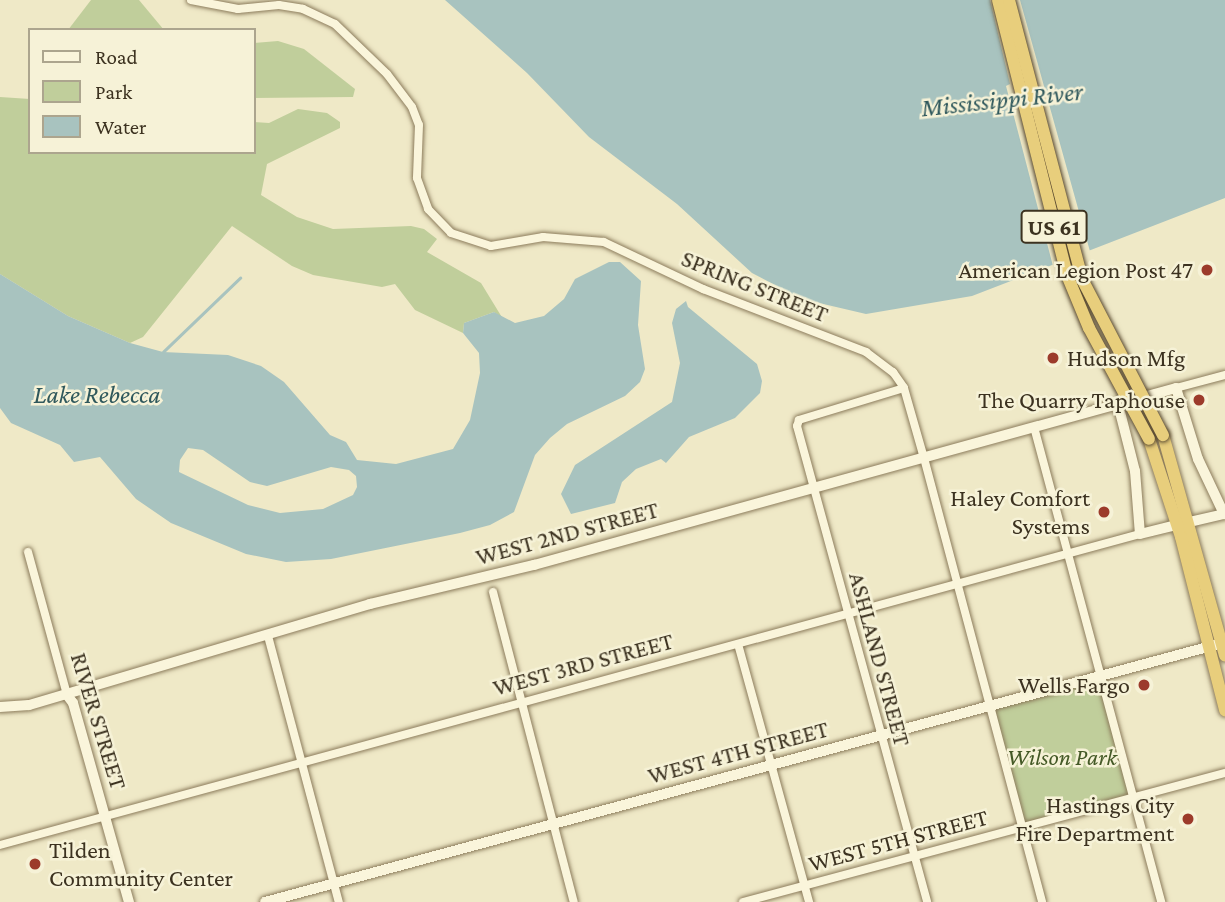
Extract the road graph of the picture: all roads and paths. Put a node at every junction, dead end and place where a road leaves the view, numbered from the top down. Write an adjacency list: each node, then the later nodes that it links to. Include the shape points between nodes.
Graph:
1 (191, 0): 5 (street, SPRING STREET, via 238,9 279,5 303,9 335,24 387,74 412,107 419,125 417,178 428,209 451,233 491,246 543,237 604,242 703,289 866,352 882,360)
2 (998, 0): 12 (highway, US 61, bridge, via 1069,282 1149,439)
3 (1009, 0): 12 (highway, US 61, bridge, via 1082,279 1163,435)
4 (1225, 375): 6 (street)
5 (904, 388): 9 (street, SPRING STREET); 10 (street, ASHLAND STREET, via 799,420)
6 (1176, 388): 7 (street, WEST 2ND STREET); 11 (street, via 1198,459)
7 (1118, 404): 8 (street, WEST 2ND STREET); 13 (street, via 1135,471)
8 (1034, 427): 9 (street, WEST 2ND STREET); 15 (street)
9 (924, 458): 10 (street, WEST 2ND STREET); 16 (street, SPRING STREET)
10 (813, 488): 18 (street, ASHLAND STREET); 19 (street, WEST 2ND STREET, via 370,604)
11 (1224, 514): 12 (street, WEST 3RD STREET)
12 (1184, 523): 13 (street, WEST 3RD STREET); 21 (highway, US 61); 22 (highway, US 61)
13 (1140, 534): 15 (street, WEST 3RD STREET)
14 (28, 552): 24 (street, RIVER STREET)
15 (1068, 554): 16 (street, WEST 3RD STREET); 23 (street)
16 (957, 583): 18 (street, WEST 3RD STREET); 27 (street, SPRING STREET)
17 (493, 593): 25 (street)
18 (848, 613): 20 (street, WEST 3RD STREET); 29 (street, ASHLAND STREET)
19 (268, 636): 24 (street, WEST 2ND STREET); 30 (street)
20 (738, 644): 25 (street, WEST 3RD STREET); 31 (street)
21 (1209, 647): 22 (street, WEST 4TH STREET); 23 (street, WEST 4TH STREET); 28 (highway, US 61)
22 (1224, 647)
23 (1099, 676): 27 (street, WEST 4TH STREET); 33 (street)
24 (66, 695): 26 (street, WEST 2ND STREET, via 29,705); 34 (street, RIVER STREET, via 73,703)
25 (522, 702): 30 (street, WEST 3RD STREET); 35 (street)
26 (0, 706)
27 (990, 706): 29 (street, WEST 4TH STREET); 36 (street, SPRING STREET)
28 (1225, 710)
29 (881, 734): 31 (street, WEST 4TH STREET); 38 (street, ASHLAND STREET)
30 (301, 762): 34 (street, WEST 3RD STREET); 39 (street)
31 (771, 765): 35 (street, WEST 4TH STREET); 40 (street)
32 (1225, 773): 33 (street, WEST 5TH STREET)
33 (1132, 797): 36 (street, WEST 5TH STREET); 49 (street)
34 (106, 815): 37 (street, WEST 3RD STREET); 41 (street, RIVER STREET)
35 (553, 823): 39 (street, WEST 4TH STREET); 44 (street)
36 (1022, 826): 38 (street, WEST 5TH STREET); 48 (street, SPRING STREET)
37 (0, 845)
38 (914, 855): 40 (street, WEST 5TH STREET); 47 (street, ASHLAND STREET)
39 (334, 883): 42 (street, WEST 4TH STREET); 43 (street)
40 (805, 885): 45 (street, WEST 5TH STREET); 46 (street)
41 (129, 902)
42 (265, 902)
43 (339, 902)
44 (573, 902)
45 (743, 902)
46 (809, 902)
47 (927, 902)
48 (1042, 902)
49 (1161, 902)

